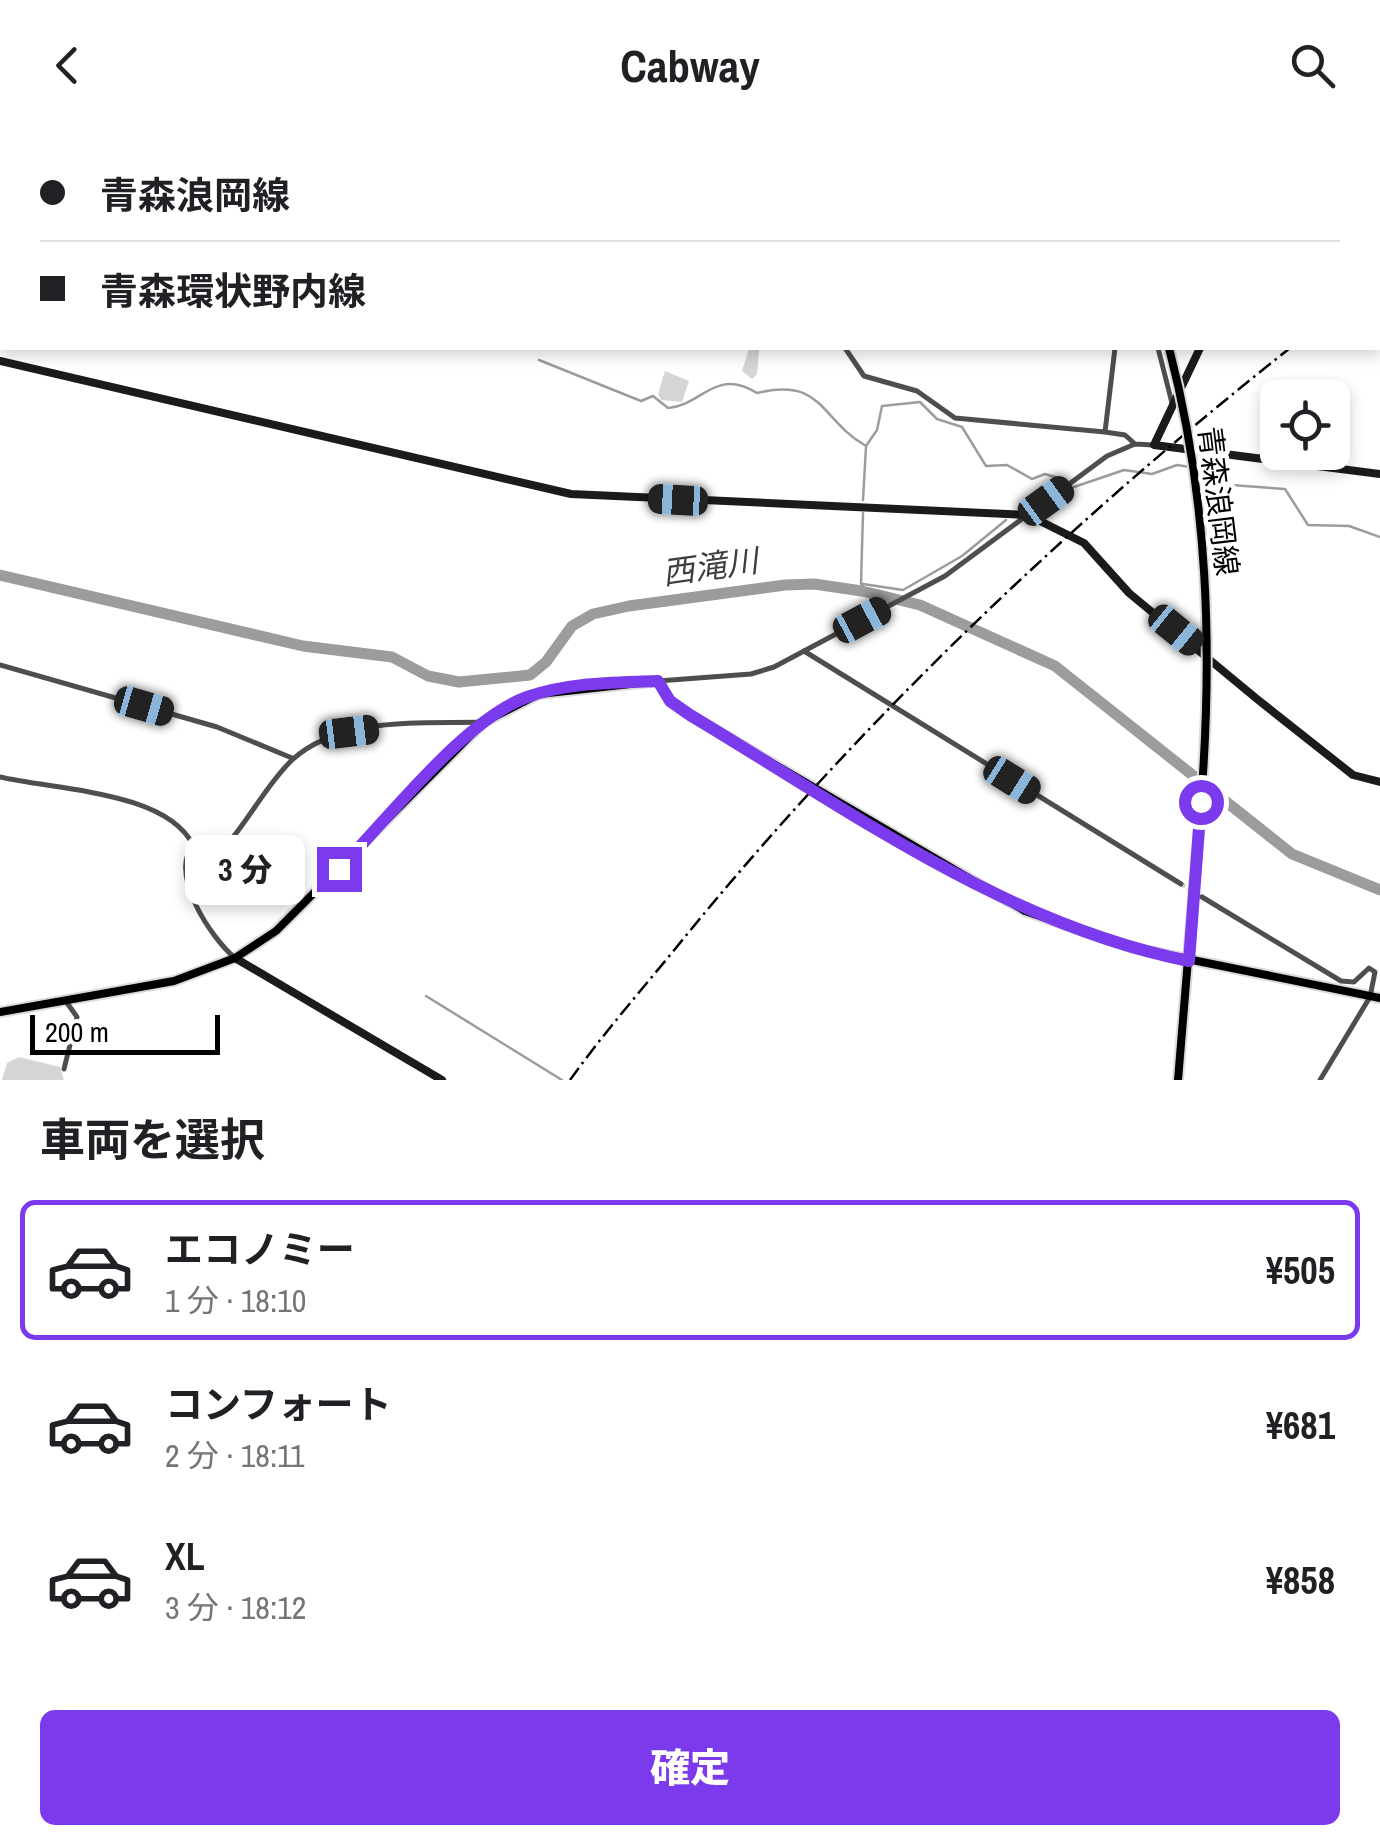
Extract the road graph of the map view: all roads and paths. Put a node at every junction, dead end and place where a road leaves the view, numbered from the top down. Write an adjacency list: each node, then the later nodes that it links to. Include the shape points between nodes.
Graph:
1 (846, 350): 8 (street, via 864,376 917,391 955,418)
2 (1115, 350): 8 (street)
3 (1159, 350): 7 (street)
4 (1169, 350): 24 (main road, 青森浪岡線, bridge, via 1204,552 1209,692)
5 (1199, 350): 7 (street)
6 (0, 362): 12 (street, via 571,494)
7 (1174, 410): 10 (street)
8 (1105, 432): 9 (street, via 1126,435)
9 (1135, 444): 10 (street); 12 (street, via 1107,456)
10 (1154, 445): 11 (street)
11 (1380, 474)
12 (1028, 515): 13 (street, via 954,570); 19 (street, via 1084,543 1129,593 1352,775)
13 (804, 651): 15 (street, via 752,674); 21 (street)
14 (0, 665): 17 (street, via 217,726)
15 (658, 681): 16 (main road, via 539,694); 24 (main road, via 690,715 1000,898 1103,940)
16 (484, 722): 17 (street, via 349,732); 23 (main road, via 276,930)
17 (294, 758): 20 (street, via 230,841)
18 (0, 777): 20 (street, via 143,804 176,823)
19 (1380, 782)
20 (193, 845): 23 (street, via 186,878)
21 (1181, 884)
22 (1202, 897): 25 (street, via 1341,981 1354,982 1372,969)
23 (236, 958): 26 (main road, via 174,981); 29 (street)
24 (1189, 961): 25 (main road); 30 (main road, 青森浪岡線)
25 (1375, 998): 31 (street)
26 (65, 1000): 27 (main road); 28 (street, via 77,1017)
27 (0, 1012)
28 (64, 1069)
29 (442, 1080)
30 (1178, 1080)
31 (1320, 1080)

